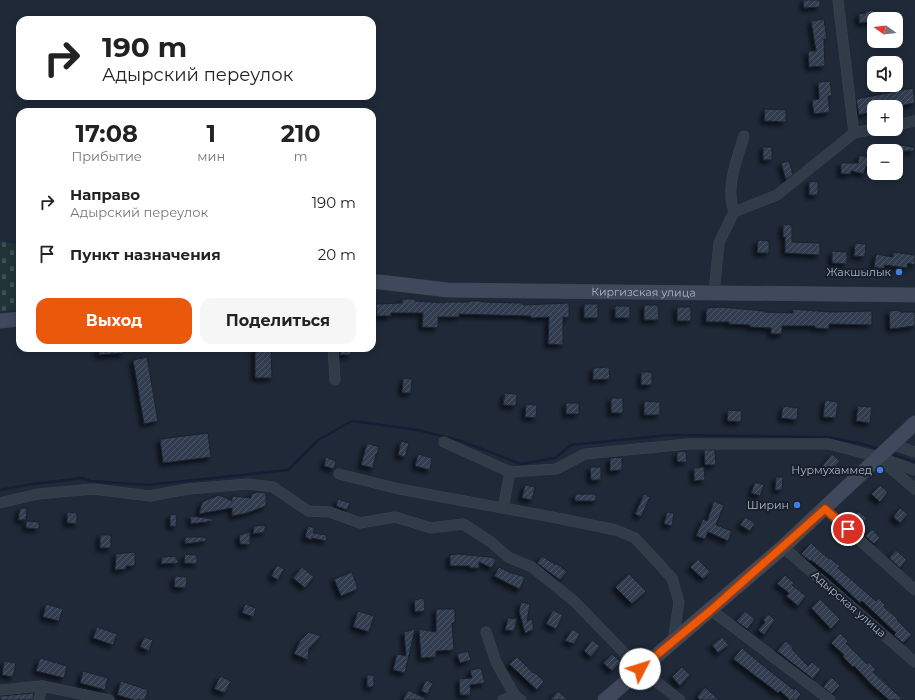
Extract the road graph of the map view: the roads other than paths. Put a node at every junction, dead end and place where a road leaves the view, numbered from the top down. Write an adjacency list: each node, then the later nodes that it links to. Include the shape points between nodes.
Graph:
1 (838, 0): 5 (street)
2 (915, 121): 3 (street)
3 (903, 124)
4 (867, 130): 5 (street)
5 (854, 133): 7 (street, via 777,194)
6 (744, 136): 7 (street, via 732,178)
7 (734, 212): 9 (street, via 720,243)
8 (376, 282): 9 (main road, Киргизская улица, via 448,290)
9 (714, 293): 10 (main road, Киргизская улица)
10 (915, 295)
11 (16, 319): 12 (main road)
12 (0, 321)
13 (333, 352): 14 (street)
14 (335, 380)
15 (915, 423): 17 (main road)
16 (444, 442): 21 (street)
17 (892, 444): 18 (street); 19 (main road)
18 (915, 452)
19 (878, 457): 20 (street); 21 (street, via 829,444 689,444 585,454 556,469); 23 (street); 26 (main road)
20 (915, 470)
21 (510, 472): 25 (street)
22 (339, 474): 25 (street, via 399,489)
23 (915, 489)
24 (0, 503): 33 (street, via 38,494 93,489 150,496 188,489 248,484 272,487 308,511 330,512 360,523 395,517 431,528 463,524 491,542 508,557 532,567 574,601)
25 (503, 508): 31 (street, via 616,530 635,538 672,578 679,602)
26 (825, 509): 27 (main road); 28 (street)
27 (783, 546): 29 (main road); 32 (street, Адырская улица)
28 (915, 590)
29 (711, 610): 31 (main road); 42 (street)
30 (486, 632): 36 (street, via 496,662)
31 (673, 642): 33 (main road)
32 (915, 662)
33 (640, 669): 40 (main road); 41 (street)
34 (42, 686): 35 (street); 37 (street); 38 (street)
35 (0, 690)
36 (518, 698): 39 (street)
37 (39, 700)
38 (109, 700)
39 (503, 700)
40 (606, 700)
41 (680, 700)
42 (830, 700)

